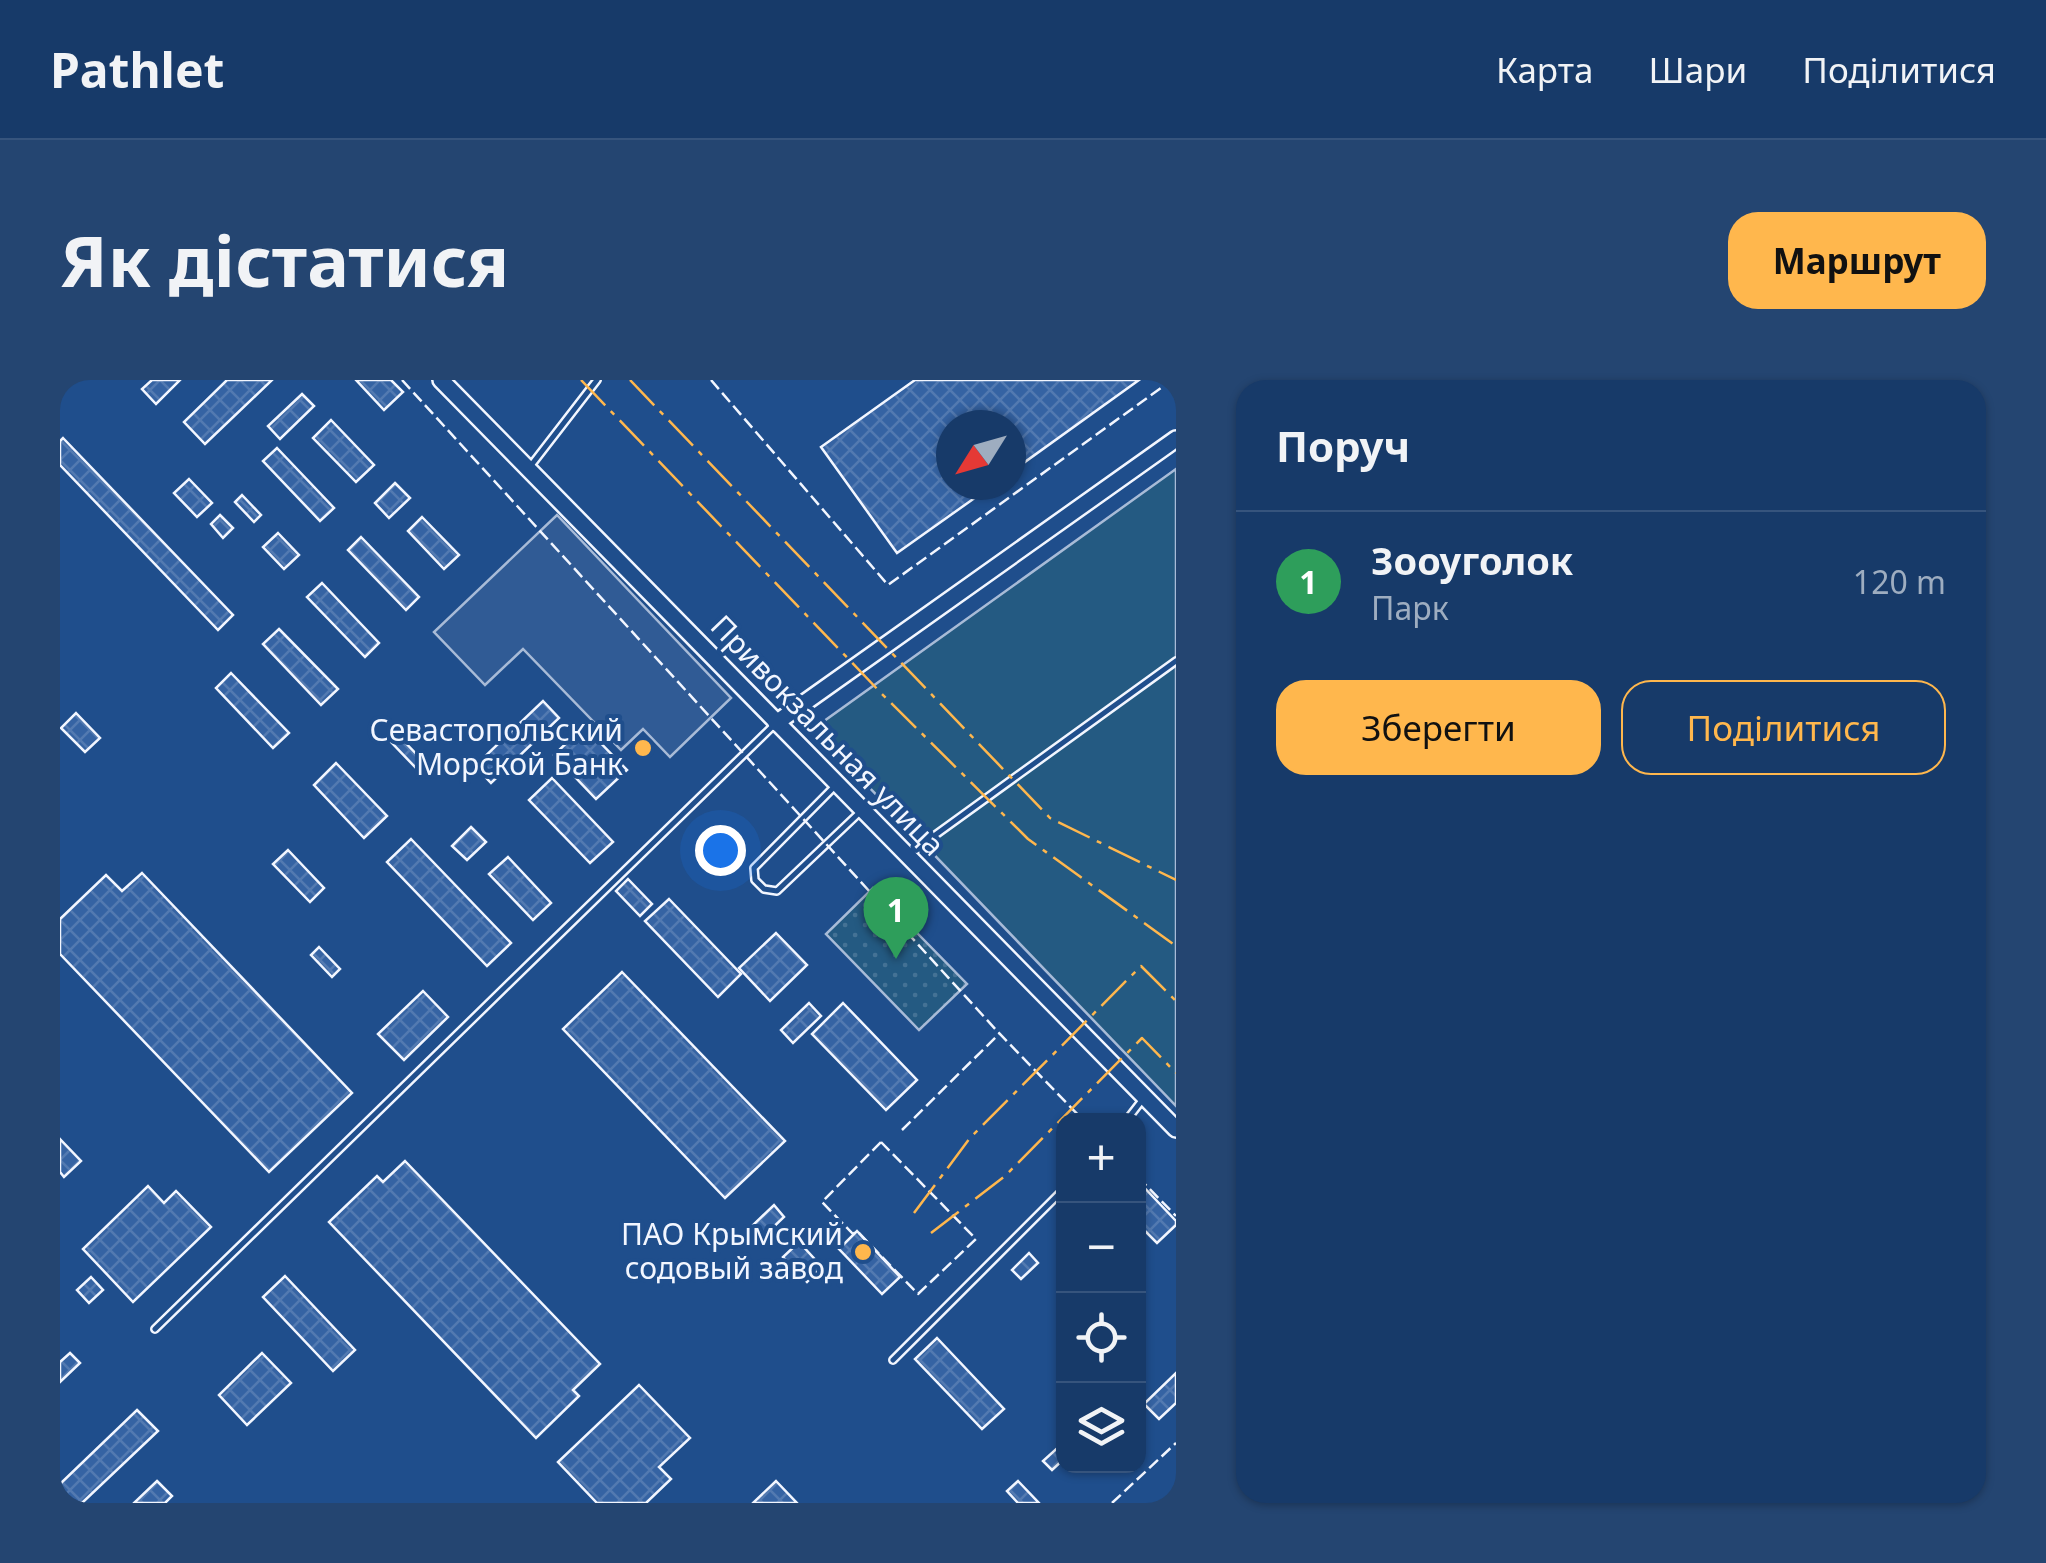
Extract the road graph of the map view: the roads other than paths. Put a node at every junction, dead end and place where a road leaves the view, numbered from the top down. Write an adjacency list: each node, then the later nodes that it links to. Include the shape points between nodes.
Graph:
1 (441, 380): 4 (main road, Привокзальная улица)
2 (597, 380): 4 (lane)
3 (1176, 439): 6 (main road)
4 (528, 469): 6 (main road, Привокзальная улица)
5 (1176, 661): 9 (lane)
6 (776, 722): 7 (main road, Привокзальная улица); 14 (lane)
7 (836, 785): 8 (main road, Привокзальная улица); 8 (lane, via 754,868 764,889 777,890)
8 (861, 811): 9 (main road, Привокзальная улица)
9 (906, 856): 10 (main road, Привокзальная улица)
10 (1145, 1097): 11 (lane); 12 (main road, Привокзальная улица)
11 (1132, 1113)
12 (1176, 1128)
13 (1056, 1197): 15 (lane)
14 (154, 1329)
15 (894, 1360)

